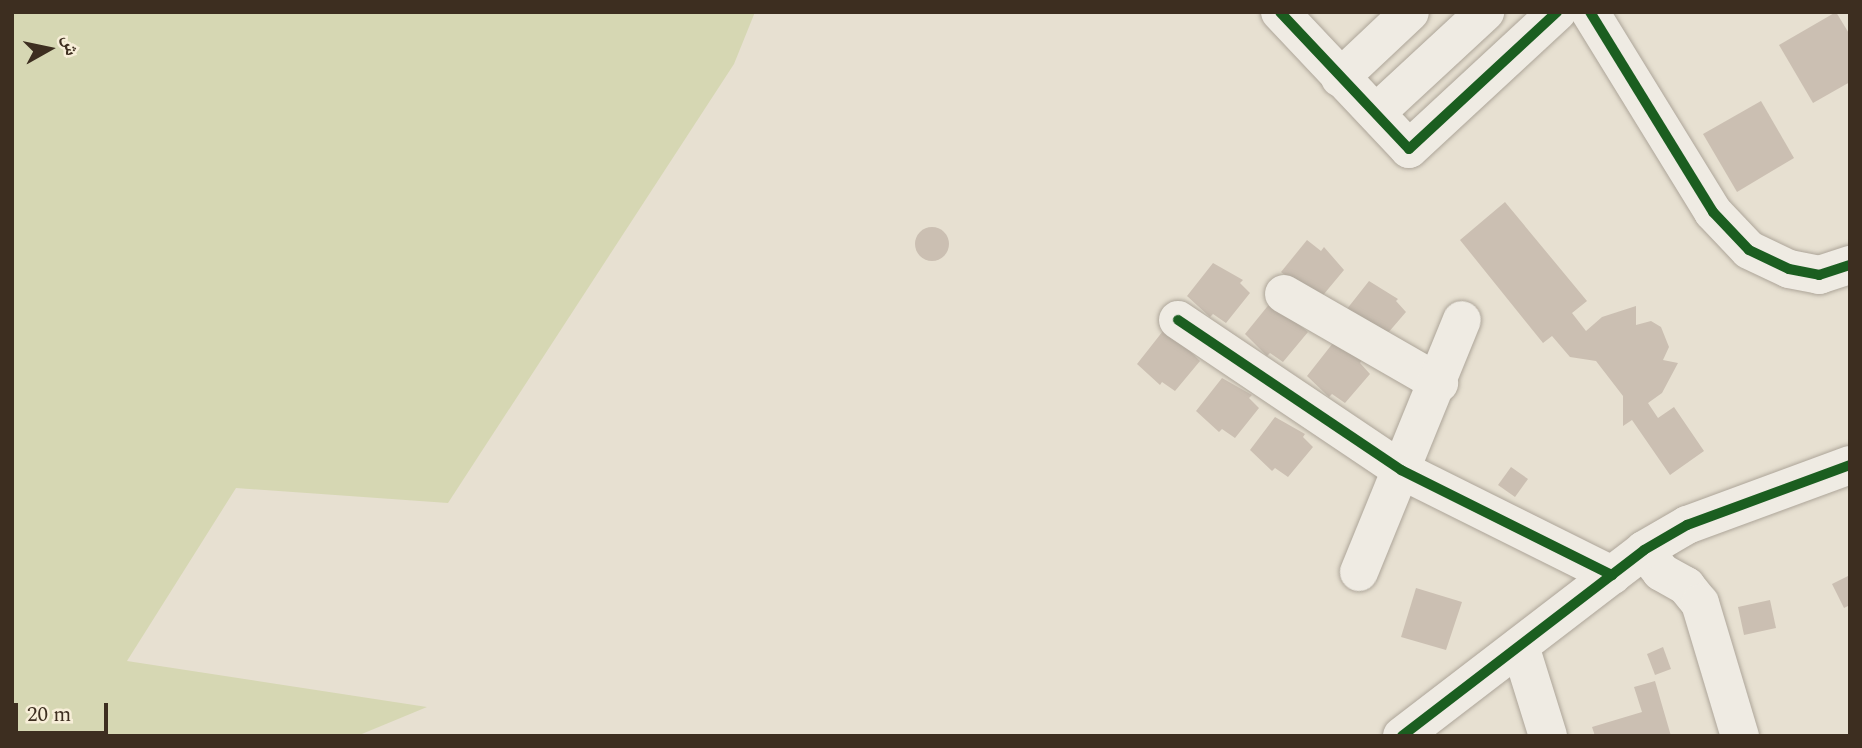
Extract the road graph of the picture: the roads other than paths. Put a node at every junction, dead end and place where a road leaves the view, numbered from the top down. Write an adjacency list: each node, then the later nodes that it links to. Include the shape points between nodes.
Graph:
1 (1410, 12): 6 (street)
2 (1485, 12): 7 (street)
3 (1557, 12): 7 (street, via 1409,149)
4 (1590, 12): 8 (street, via 1713,212 1749,250 1789,269 1819,275)
5 (1302, 20): 6 (street)
6 (1340, 78): 7 (street)
7 (1376, 113)
8 (1850, 265)
9 (1284, 294): 12 (street)
10 (1178, 320): 14 (street)
11 (1462, 320): 12 (street)
12 (1439, 383): 14 (street)
13 (1850, 465): 15 (street, via 1687,525)
14 (1401, 470): 16 (street); 17 (street)
15 (1644, 550): 17 (street); 21 (street, via 1661,572 1686,586 1700,603)
16 (1359, 572)
17 (1612, 575): 18 (street)
18 (1520, 646): 19 (street); 20 (street)
19 (1402, 736)
20 (1548, 736)
21 (1740, 736)

